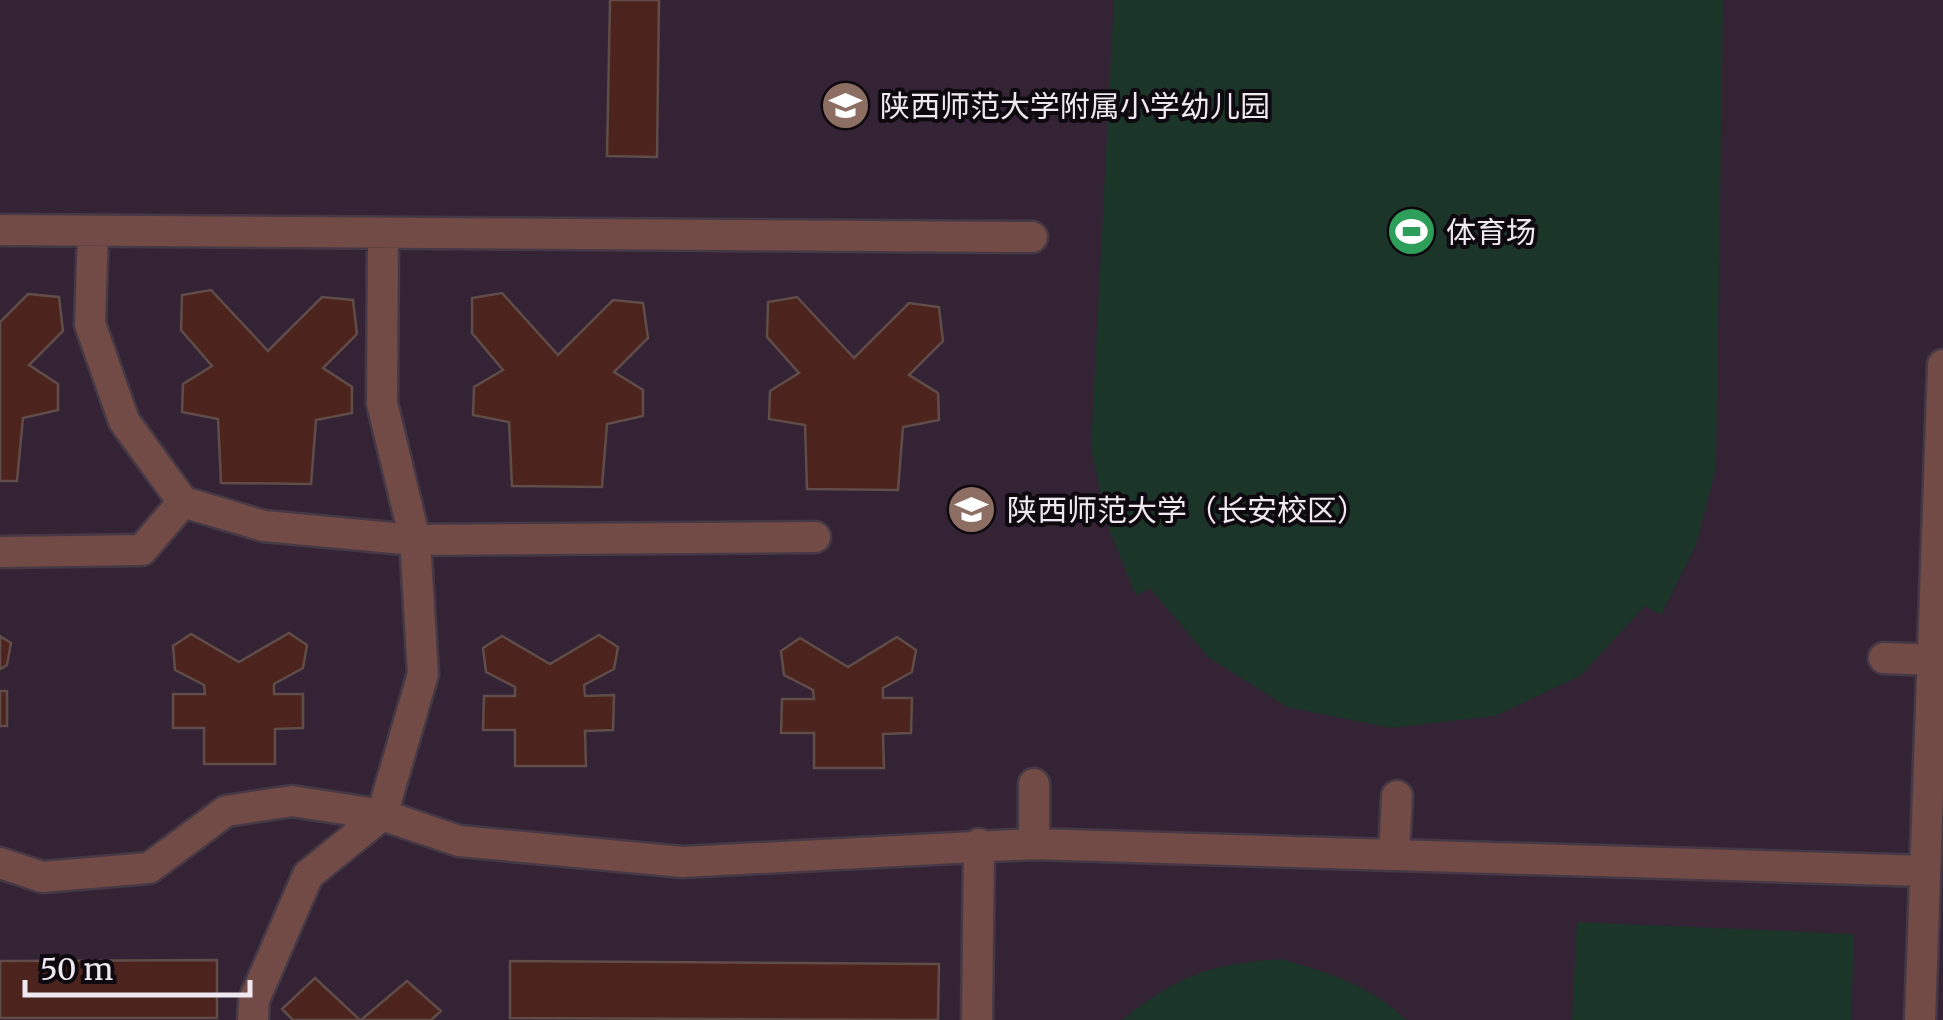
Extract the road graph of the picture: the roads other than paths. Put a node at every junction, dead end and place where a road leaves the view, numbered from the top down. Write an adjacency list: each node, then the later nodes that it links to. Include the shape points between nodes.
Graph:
1 (0, 230): 2 (lane)
2 (93, 232): 3 (lane); 6 (lane, via 90,324 124,422)
3 (383, 234): 4 (lane); 8 (lane, via 382,403)
4 (1032, 237)
5 (1943, 365): 11 (lane)
6 (183, 502): 8 (lane, via 264,526); 9 (lane, via 142,550)
7 (815, 537): 8 (lane)
8 (415, 540): 15 (lane, via 423,674)
9 (0, 552)
10 (1884, 658): 11 (lane)
11 (1932, 660): 12 (lane)
12 (1936, 699): 20 (lane)
13 (1034, 784): 17 (lane)
14 (1397, 796): 18 (lane)
15 (382, 815): 16 (lane, via 459,841 682,862); 19 (lane, via 292,802 226,811 150,868 42,877); 21 (lane, via 308,875 254,1000)
16 (979, 844): 17 (lane); 22 (lane)
17 (1034, 844): 18 (lane)
18 (1394, 854): 20 (lane)
19 (0, 863)
20 (1925, 871): 23 (lane)
21 (253, 1020)
22 (977, 1020)
23 (1920, 1020)

